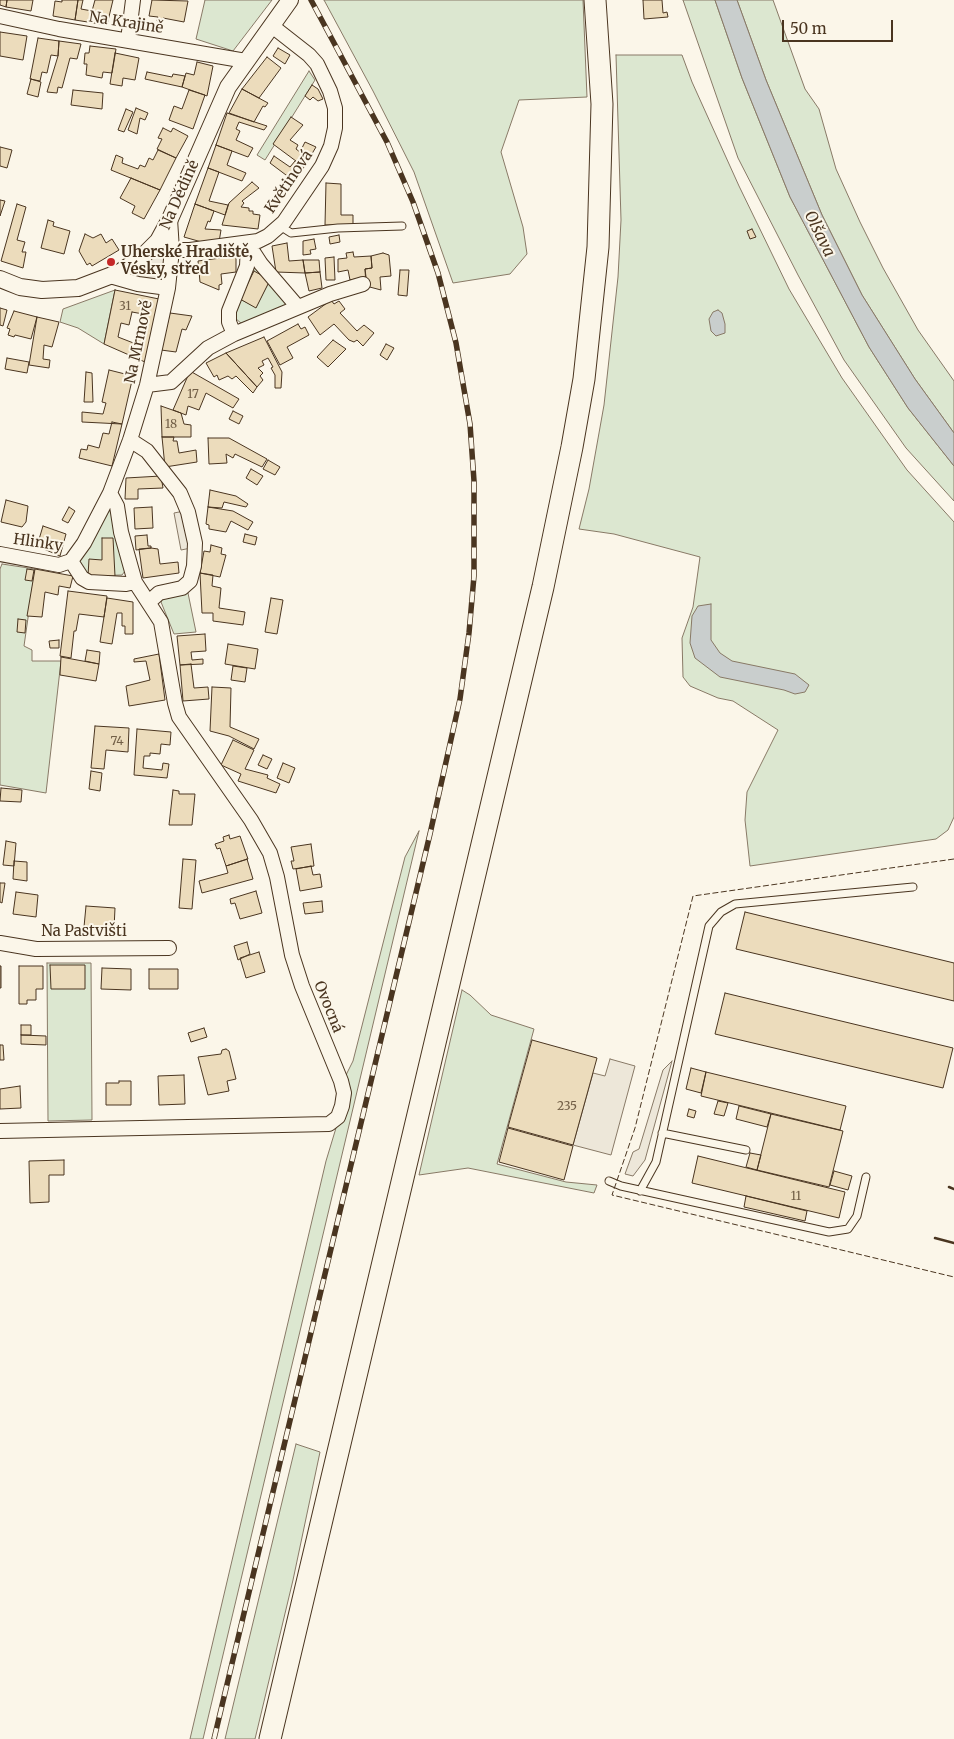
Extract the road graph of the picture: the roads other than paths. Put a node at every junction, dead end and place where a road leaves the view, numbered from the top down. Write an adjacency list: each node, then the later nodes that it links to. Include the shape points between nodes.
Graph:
1 (133, 0): 6 (street)
2 (290, 0): 5 (street, Na Dědině)
3 (595, 0): 35 (main road, via 602,104 598,238 584,378 572,447 543,587)
4 (0, 16): 6 (street, Na Krajině)
5 (272, 26): 7 (street, Na Dědině); 9 (street, Květinová, via 317,64 335,108 331,146 322,166)
6 (128, 40): 7 (street, Na Krajině)
7 (246, 61): 8 (street, Na Dědině, via 215,113)
8 (170, 220): 12 (street); 13 (street, Na Dědině, via 158,241 142,258)
9 (280, 226): 10 (lane, via 291,233); 11 (street, Květinová, via 263,240)
10 (402, 226)
11 (248, 244): 12 (street, Květinová); 17 (street); 18 (street, via 247,266 229,311)
12 (172, 250): 16 (street, Na Mrmově)
13 (110, 276): 14 (street, Na Dědině, via 64,290 20,287); 16 (street)
14 (0, 280)
15 (363, 284): 17 (street)
16 (168, 288): 19 (street, Na Mrmově)
17 (297, 306): 18 (street)
18 (234, 334): 19 (street, via 208,348 171,382)
19 (147, 385): 20 (street, Na Mrmově)
20 (130, 440): 21 (street, Na Mrmově); 25 (street, via 147,451 183,498 195,543 190,581 182,588 159,593)
21 (110, 492): 23 (street, Na Mrmově); 24 (street, via 117,506)
22 (0, 554): 23 (street, Hlinky, via 58,565)
23 (71, 561): 24 (street, via 82,578 89,582)
24 (135, 582): 25 (street)
25 (149, 602): 29 (street, Ovocná, via 163,629 180,717 252,820 270,853 292,955 342,1081 342,1106 338,1117 329,1124)
26 (913, 888): 30 (lane, via 735,904 721,912 709,926)
27 (0, 943): 28 (street, Na Pastvišti, via 36,949)
28 (169, 948)
29 (0, 1131)
30 (662, 1133): 31 (lane); 34 (lane, via 656,1162)
31 (746, 1150)
32 (866, 1177): 34 (lane, via 857,1216 848,1229 829,1232)
33 (609, 1180): 34 (lane)
34 (640, 1191)
35 (270, 1739)

